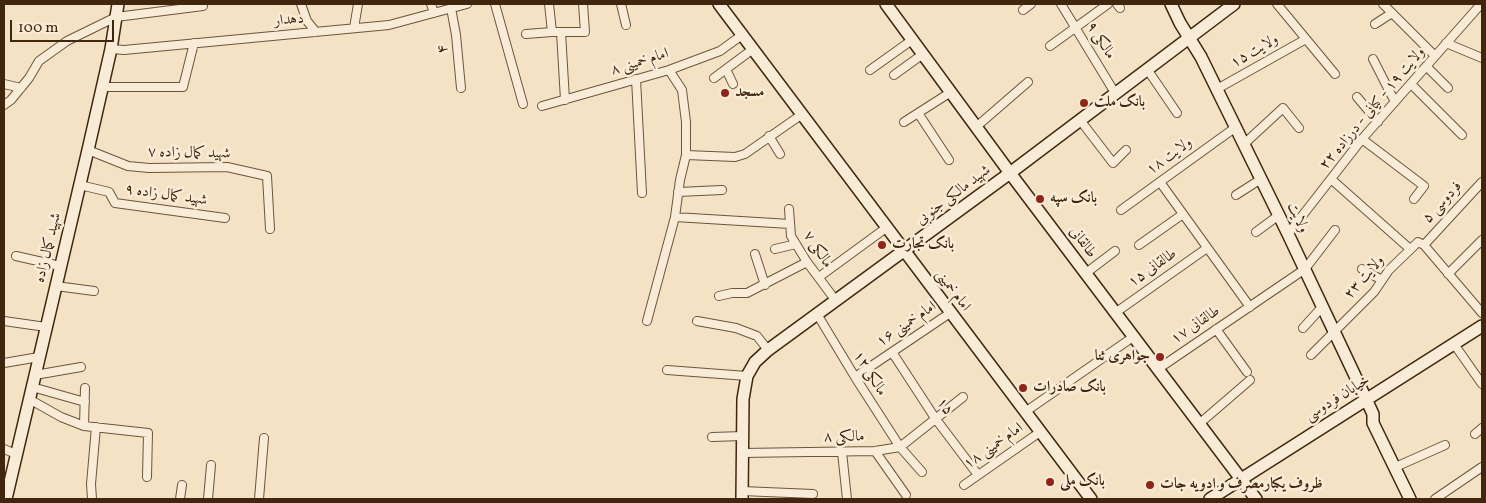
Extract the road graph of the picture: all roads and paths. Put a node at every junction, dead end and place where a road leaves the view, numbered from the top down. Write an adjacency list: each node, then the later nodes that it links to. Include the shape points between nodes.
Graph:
1 (118, 4): 26 (street, شهید کمال زاده)
2 (301, 4): 31 (street, via 307,21)
3 (358, 4): 29 (street)
4 (431, 4): 24 (street)
5 (466, 4): 22 (street, دهدار)
6 (495, 4): 71 (street)
7 (549, 4): 32 (street)
8 (584, 4): 33 (street, via 585,32)
9 (621, 4): 28 (street)
10 (718, 4): 35 (street, امام خمینی)
11 (886, 4): 38 (street, طالقانی)
12 (1031, 4): 23 (street)
13 (1061, 4): 30 (street, مالکی ۹)
14 (1108, 4): 30 (street)
15 (1171, 4): 36 (street, ولایت)
16 (1179, 4): 36 (street, ولایت)
17 (1234, 4): 36 (street, شهید مالکی جنوبی)
18 (1277, 4): 37 (street)
19 (1383, 4): 25 (street)
20 (1481, 4): 40 (street, ولایت ۱۹ - کیانی - درزاده ۲۲)
21 (204, 6): 26 (street)
22 (451, 8): 24 (street, دهدار); 63 (street, ۴)
23 (1023, 10)
24 (434, 13): 29 (street, دهدار, via 389,25)
25 (1392, 13): 27 (street); 45 (street)
26 (116, 17): 42 (street, شهید کمال زاده); 62 (street, via 67,40 39,61)
27 (1375, 24)
28 (626, 25)
29 (354, 28): 31 (street, دهدار)
30 (1076, 28): 41 (street); 67 (street, مالکی ۹)
31 (316, 32): 39 (street, دهدار)
32 (552, 32): 33 (street); 34 (street)
33 (561, 32): 69 (street)
34 (526, 34)
35 (742, 35): 43 (street, امام خمینی); 51 (street, امام خمینی ۸, via 720,51)
36 (1190, 37): 50 (street, شهید مالکی جنوبی); 65 (street, ولایت)
37 (1306, 39): 53 (street); 65 (street, ولایت ۱۵)
38 (912, 40): 44 (street, طالقانی); 52 (street)
39 (194, 43): 42 (street, دهدار); 61 (street, via 183,87)
40 (1446, 43): 45 (street, ولایت ۱۹ - کیانی - درزاده ۲۲); 46 (street)
41 (1050, 46)
42 (111, 49): 61 (street, شهید کمال زاده)
43 (753, 49): 49 (street); 76 (street, امام خمینی)
44 (923, 54): 54 (street); 66 (street, طالقانی)
45 (1435, 56): 48 (street, ولایت ۱۹ - کیانی - درزاده ۲۲)
46 (1482, 58)
47 (1373, 59): 70 (street)
48 (1426, 66): 60 (street, ولایت ۱۹ - کیانی - درزاده ۲۲); 64 (street)
49 (726, 69): 55 (street); 59 (street)
50 (1146, 69): 67 (street, شهید مالکی جنوبی); 75 (street)
51 (669, 70): 56 (street, امام خمینی ۸); 90 (street, via 682,90)
52 (870, 70)
53 (1335, 74)
54 (894, 75)
55 (714, 78)
56 (636, 79): 69 (street, امام خمینی ۸); 100 (street)
57 (1028, 82): 81 (street)
58 (4, 84): 62 (street)
59 (733, 84)
60 (1411, 84): 70 (street, ولایت ۱۹ - کیانی - درزاده ۲۲); 83 (street)
61 (102, 87): 87 (street, شهید کمال زاده)
62 (21, 88): 72 (street)
63 (461, 88)
64 (1448, 88)
65 (1218, 89): 80 (street, ولایت)
66 (951, 92): 74 (street); 81 (street, طالقانی)
67 (1115, 92): 77 (street, شهید مالکی جنوبی)
68 (1357, 97): 79 (street)
69 (565, 100): 73 (street, امام خمینی ۸)
70 (1395, 102): 79 (street, ولایت ۱۹ - کیانی - درزاده ۲۲)
71 (523, 104)
72 (4, 105)
73 (542, 106)
74 (918, 113): 78 (street); 91 (street)
75 (1177, 113)
76 (801, 115): 84 (street); 110 (street, امام خمینی)
77 (1080, 120): 88 (street, via 1113,163); 92 (street, شهید مالکی جنوبی)
78 (904, 122)
79 (1378, 122): 85 (street, ولایت ۱۹ - کیانی - درزاده ۲۲)
80 (1236, 126): 86 (street, ولایت); 95 (street, ولایت ۱۸)
81 (976, 127): 92 (street, طالقانی)
82 (1299, 128): 86 (street, via 1283,108)
83 (1462, 135)
84 (770, 136): 89 (street); 90 (street, via 745,154 735,157)
85 (1362, 140): 94 (street, ولایت ۱۹ - کیانی - درزاده ۲۲); 102 (street, via 1424,186)
86 (1244, 144): 93 (street, ولایت)
87 (88, 150): 97 (street, شهید کمال زاده); 111 (street, شهید کمال زاده ۷, via 128,166 228,167 267,176)
88 (1126, 150)
89 (780, 154)
90 (686, 155): 99 (street)
91 (949, 160)
92 (1010, 173): 123 (street, شهید مالکی جنوبی); 130 (street, طالقانی)
93 (1261, 179): 101 (street); 106 (street, ولایت)
94 (1331, 179): 114 (street, ولایت ۱۹ - کیانی - درزاده ۲۲); 121 (street)
95 (1160, 182): 104 (street, ولایت ۱۸); 105 (street)
96 (1482, 182): 117 (street, فردوسی ۵)
97 (80, 185): 108 (street, شهید کمال زاده ۹, via 108,192 115,203); 127 (street, شهید کمال زاده)
98 (722, 190): 99 (street)
99 (678, 192): 107 (street)
100 (642, 193)
101 (1236, 195)
102 (1414, 199)
103 (789, 209): 109 (street, مالکی ۷)
104 (1121, 210)
105 (1183, 214): 118 (street); 119 (street)
106 (1278, 215): 113 (street); 114 (street, ولایت)
107 (675, 216): 109 (street); 146 (street)
108 (225, 218)
109 (790, 224): 116 (street, مالکی ۷)
110 (886, 228): 123 (street, امام خمینی); 132 (street)
111 (270, 229)
112 (1335, 230): 129 (street, طالقانی ۱۷)
113 (1256, 232)
114 (1288, 234): 129 (street, ولایت)
115 (1482, 240): 131 (street)
116 (796, 244): 120 (street); 126 (street, مالکی ۷)
117 (1421, 244): 121 (street, ولایت ۲۳); 131 (street)
118 (1139, 245)
119 (1207, 248): 139 (street); 142 (street, طالقانی ۱۵)
120 (775, 249)
121 (1410, 249): 133 (street, ولایت ۲۳)
122 (1115, 251): 130 (street)
123 (904, 252): 138 (street, شهید مالکی جنوبی); 141 (street, امام خمینی)
124 (755, 254): 134 (street)
125 (16, 256): 127 (street)
126 (807, 262): 132 (street, مالکی ۷); 134 (street)
127 (60, 266): 135 (street, شهید کمال زاده)
128 (1362, 269): 133 (street)
129 (1304, 270): 139 (street, طالقانی ۱۷); 140 (street, ولایت)
130 (1086, 274): 142 (street, طالقانی)
131 (1448, 274): 143 (street)
132 (819, 278): 138 (street, مالکی ۷)
133 (1382, 280): 152 (street, ولایت ۲۳)
134 (765, 285): 137 (street, via 747,293)
135 (56, 286): 136 (street); 149 (street, شهید کمال زاده)
136 (94, 291)
137 (719, 296)
138 (836, 300): 144 (street, شهید مالکی جنوبی)
139 (1250, 307): 151 (street, طالقانی ۱۷)
140 (1322, 307): 150 (street); 152 (street, ولایت)
141 (950, 313): 156 (street, امام خمینی ۱۶); 173 (street, امام خمینی)
142 (1115, 313): 153 (street, طالقانی)
143 (1482, 313)
144 (817, 314): 155 (street, شهید مالکی جنوبی); 165 (street, مالکی ۱۲)
145 (4, 321): 149 (street)
146 (647, 321)
147 (697, 321): 155 (street, via 736,328 756,336)
148 (1482, 326): 154 (street, خیابان فردوسی)
149 (46, 327): 158 (street, شهید کمال زاده)
150 (1303, 328)
151 (1216, 329): 161 (street, طالقانی ۱۷); 176 (street, via 1248,376)
152 (1334, 331): 157 (street, ولایت ۲۳); 171 (street, ولایت)
153 (1133, 337): 161 (street, طالقانی); 173 (street)
154 (1454, 344): 166 (street); 171 (street, خیابان فردوسی)
155 (768, 350): 164 (street, شهید مالکی جنوبی, via 755,362)
156 (892, 352): 165 (street, امام خمینی ۱۶); 175 (street, ۱۵)
157 (1311, 355)
158 (38, 358): 159 (street); 163 (street, شهید کمال زاده)
159 (4, 363)
160 (81, 367): 163 (street)
161 (1158, 369): 176 (street, طالقانی)
162 (667, 370): 164 (street)
163 (34, 375): 167 (street, شهید کمال زاده)
164 (747, 376): 182 (street, شهید مالکی جنوبی)
165 (855, 378): 186 (street, مالکی ۱۲)
166 (1482, 384)
167 (32, 387): 170 (street, شهید کمال زاده); 172 (street)
168 (86, 388): 172 (street)
169 (963, 397): 175 (street)
170 (29, 399): 177 (street); 191 (street, شهید کمال زاده)
171 (1366, 399): 174 (street, ولایت); 198 (street, خیابان فردوسی)
172 (85, 402): 177 (street)
173 (1025, 412): 180 (street, امام خمینی)
174 (1373, 414): 193 (street, ولایت); 213 (street, ولایت, via 1373,423)
175 (935, 418): 186 (street); 196 (street, ۱۵)
176 (1199, 424): 198 (street, طالقانی)
177 (84, 426): 178 (street)
178 (96, 428): 197 (street, via 148,433); 205 (street)
179 (1482, 428): 181 (street)
180 (1040, 432): 196 (street, امام خمینی ۱۸); 210 (street, امام خمینی)
181 (1475, 434)
182 (743, 436): 183 (street); 190 (street, شهید مالکی جنوبی)
183 (712, 437)
184 (264, 438): 208 (street)
185 (1445, 444): 193 (street)
186 (900, 447): 188 (street, مالکی ۸); 195 (street, مالکی ۱۲)
187 (4, 449): 191 (street)
188 (876, 451): 189 (street, مالکی ۸); 203 (street)
189 (842, 452): 190 (street, مالکی ۸); 209 (street)
190 (742, 453): 202 (street, شهید مالکی جنوبی)
191 (16, 454): 204 (street, شهید کمال زاده)
192 (211, 465): 207 (street)
193 (1400, 465): 214 (street, ولایت)
194 (1482, 467): 215 (street)
195 (922, 472)
196 (978, 475): 200 (street, امام خمینی ۱۸)
197 (147, 477)
198 (1241, 479): 211 (street, خیابان فردوسی); 212 (street, طالقانی)
199 (182, 485): 206 (street)
200 (964, 485)
201 (813, 494): 202 (street)
202 (742, 495)
203 (906, 495)
204 (6, 499)
205 (92, 499)
206 (180, 499)
207 (208, 499)
208 (259, 499)
209 (847, 499)
210 (1091, 499)
211 (1210, 499)
212 (1256, 499)
213 (1410, 499)
214 (1417, 499)
215 (1435, 499)

